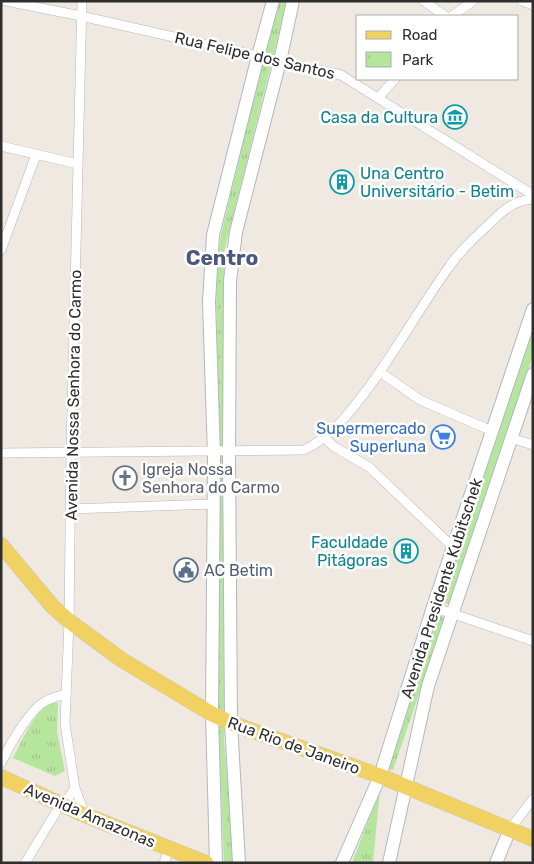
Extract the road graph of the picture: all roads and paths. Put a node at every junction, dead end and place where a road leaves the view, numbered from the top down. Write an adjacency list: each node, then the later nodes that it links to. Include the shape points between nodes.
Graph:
1 (6, 1): 11 (street, Rua Felipe dos Santos)
2 (82, 1): 11 (street, Avenida Nossa Senhora do Carmo)
3 (273, 1): 12 (street)
4 (294, 1): 13 (street)
5 (424, 1): 9 (street)
6 (473, 1): 10 (street)
7 (522, 1): 8 (street)
8 (533, 5)
9 (444, 15)
10 (453, 15)
11 (81, 16): 12 (street, Rua Felipe dos Santos); 18 (street, Avenida Nossa Senhora do Carmo)
12 (258, 56): 13 (street, Rua Felipe dos Santos); 29 (street, via 213,235 209,302)
13 (280, 61): 15 (street, Rua Felipe dos Santos, via 341,74); 30 (street, via 231,262)
14 (394, 80): 15 (street)
15 (378, 98): 19 (street, Rua Felipe dos Santos)
16 (1, 146): 17 (street)
17 (36, 155): 18 (street); 21 (street)
18 (78, 164): 31 (street, Avenida Nossa Senhora do Carmo)
19 (533, 195)
20 (533, 199): 23 (street, via 507,207 450,264)
21 (1, 250)
22 (533, 309): 25 (street, Avenida Presidente Kubitschek)
23 (380, 372): 25 (street, via 420,400); 26 (street, via 352,410)
24 (533, 374): 27 (street, Avenida Presidente Kubitschek)
25 (492, 431): 35 (street, Avenida Presidente Kubitschek)
26 (324, 437): 30 (street, via 304,450); 35 (street, via 369,467)
27 (511, 438): 28 (street); 38 (street, Avenida Presidente Kubitschek)
28 (533, 446)
29 (214, 451): 30 (street); 31 (street); 33 (street)
30 (229, 451): 43 (street)
31 (71, 452): 32 (street); 34 (street, Avenida Nossa Senhora do Carmo)
32 (1, 453)
33 (213, 504): 34 (street); 42 (street)
34 (71, 509): 39 (street, Avenida Nossa Senhora do Carmo)
35 (453, 547): 37 (street, Avenida Presidente Kubitschek)
36 (3, 552): 39 (main road, Rua Rio de Janeiro)
37 (433, 608): 38 (street); 45 (street, Avenida Presidente Kubitschek)
38 (452, 614): 40 (street); 48 (street, Avenida Presidente Kubitschek, via 428,686)
39 (70, 621): 41 (street, Avenida Nossa Senhora do Carmo); 42 (main road, Rua Rio de Janeiro, via 122,660)
40 (533, 641)
41 (66, 694): 44 (street, via 37,707); 47 (street, Avenida Nossa Senhora do Carmo, via 65,724)
42 (212, 714): 43 (main road, Rua Rio de Janeiro); 57 (street)
43 (231, 723): 45 (main road, Rua Rio de Janeiro); 58 (street)
44 (1, 763)
45 (380, 776): 48 (main road, Rua Rio de Janeiro); 59 (street, Avenida Presidente Kubitschek)
46 (1, 777): 50 (main road, Avenida Amazonas)
47 (75, 788): 50 (street); 51 (street, Avenida Nossa Senhora do Carmo)
48 (405, 788): 52 (main road, Rua Rio de Janeiro); 60 (street, Avenida Presidente Kubitschek)
49 (533, 799): 52 (street)
50 (61, 804): 51 (main road, Avenida Amazonas); 55 (street)
51 (85, 815): 54 (main road, Avenida Amazonas)
52 (510, 829): 53 (main road, Rua Rio de Janeiro); 61 (street)
53 (533, 839)
54 (166, 856): 56 (main road, Avenida Amazonas)
55 (25, 863)
56 (206, 863)
57 (216, 863)
58 (239, 863)
59 (342, 863)
60 (389, 863)
61 (496, 863)

